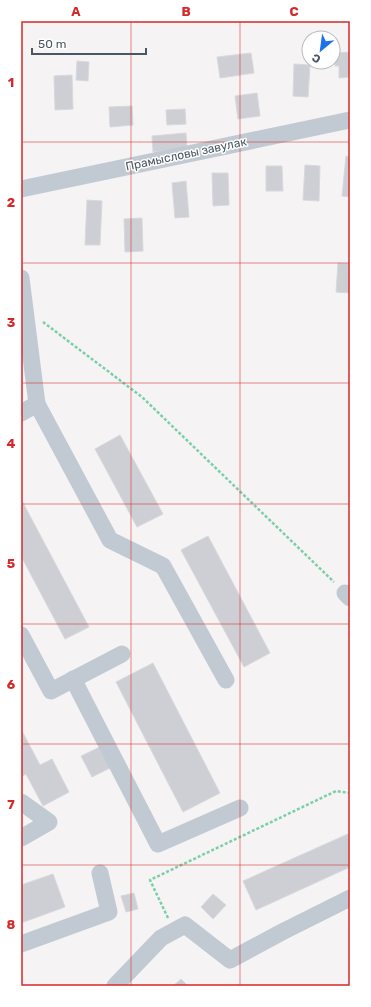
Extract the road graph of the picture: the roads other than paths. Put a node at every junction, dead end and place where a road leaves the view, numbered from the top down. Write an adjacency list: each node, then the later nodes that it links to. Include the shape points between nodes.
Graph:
1 (350, 120): 2 (street, Прамысловы завулак)
2 (21, 189)
3 (21, 278): 4 (street)
4 (38, 404): 5 (street); 9 (street, via 110,540 163,566)
5 (21, 413)
6 (21, 635): 8 (street, via 51,691)
7 (122, 654): 8 (street)
8 (73, 679): 11 (street, via 158,844)
9 (226, 680)
10 (21, 802): 12 (street, via 49,822)
11 (240, 808)
12 (21, 838)
13 (100, 873): 15 (street, via 109,912)
14 (350, 898): 16 (street, via 230,960 185,925 161,938)
15 (21, 944)
16 (115, 986)

